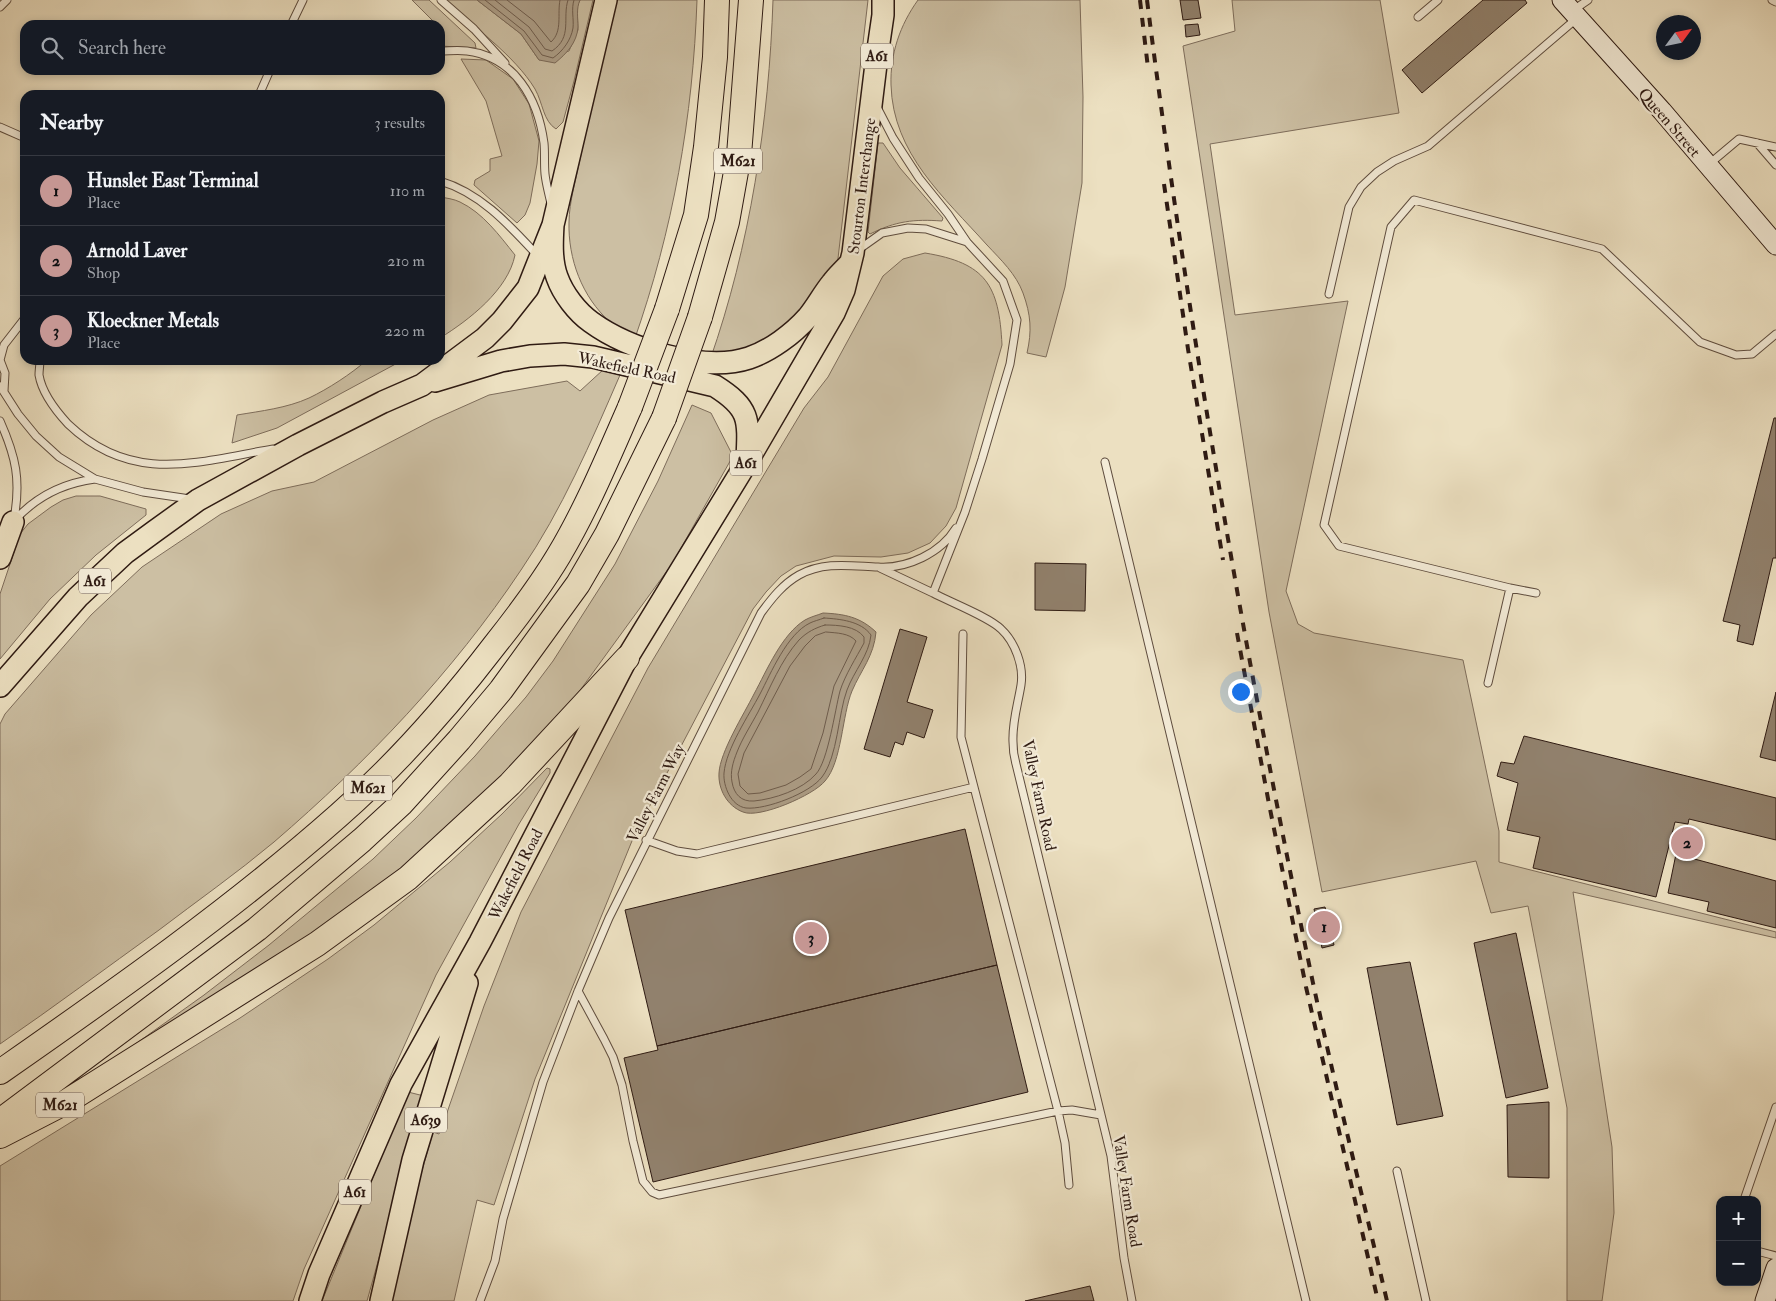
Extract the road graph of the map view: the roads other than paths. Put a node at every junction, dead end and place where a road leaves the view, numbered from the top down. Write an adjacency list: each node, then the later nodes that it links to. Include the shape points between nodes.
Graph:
1 (7, 0): 12 (lane)
2 (303, 0): 15 (lane)
3 (441, 0): 17 (lane)
4 (606, 0): 28 (main road, Stourton Interchange / A61)
5 (717, 0): 61 (highway, M621, bridge, via 716,57 696,215 667,309 630,407 586,507 559,556 483,660 422,732 340,815 237,901)
6 (751, 0): 65 (highway, M621, bridge, via 739,155 727,222 700,317 664,418 607,534 578,584 501,690 401,804 257,928)
7 (1438, 0): 14 (lane)
8 (1588, 0): 13 (lane)
9 (1772, 0): 10 (lane)
10 (1776, 2)
11 (887, 5): 20 (main road, Stourton Interchange / A61)
12 (0, 7)
13 (1570, 9): 25 (street, Queen Street); 34 (lane, via 1428,146 1394,161 1361,187 1350,207)
14 (1418, 17)
15 (293, 20)
16 (445, 51): 17 (lane, via 483,54)
17 (508, 66): 28 (lane, via 537,111)
18 (268, 75): 19 (lane)
19 (261, 90)
20 (872, 97): 29 (lane, via 919,178); 31 (main road, Stourton Interchange / A61)
21 (0, 127): 22 (lane)
22 (20, 136)
23 (1757, 143): 24 (lane); 25 (lane, via 1739,139); 26 (lane)
24 (1776, 147)
25 (1708, 165): 30 (street, Queen Street)
26 (1776, 165)
27 (445, 182): 32 (lane, via 458,186 492,210)
28 (554, 220): 32 (main road, A61); 33 (main road, Stourton Interchange / A61, via 552,247)
29 (967, 242): 31 (lane, via 926,229 908,228 882,233); 46 (lane, via 1003,281 1017,320 1010,364)
30 (1776, 245)
31 (852, 257): 33 (main road, Stourton Interchange / A61, via 808,318 789,335 750,358 722,363 680,360 613,336 574,307); 42 (main road, Wakefield Road / A61, via 834,313)
32 (541, 258): 33 (lane); 38 (main road, A61, via 528,288 502,321 485,338)
33 (557, 277)
34 (1329, 294)
35 (20, 324): 39 (lane, via 4,345 0,360 5,373)
36 (1776, 334): 50 (lane, via 1752,354 1736,354 1700,342 1602,249 1414,200 1391,227 1324,525 1340,546)
37 (40, 365): 41 (lane, via 39,376 57,413 86,438 120,458 139,463 177,464)
38 (422, 385): 41 (main road, A61); 42 (main road, Wakefield Road / A61, via 530,356 564,354 593,357 715,386 732,397 743,409 748,431)
39 (2, 388): 44 (lane, via 36,436 59,457)
40 (0, 421): 47 (lane, via 14,455 18,480)
41 (298, 445): 45 (main road, A61)
42 (747, 462): 54 (main road, Wakefield Road / A61)
43 (1105, 462): 77 (lane)
44 (96, 479): 45 (lane, via 143,492); 47 (lane, via 71,484 43,497)
45 (198, 500): 56 (main road, A61, via 125,553 84,590)
46 (965, 512): 49 (lane, Valley Farm Way, via 940,548 911,561); 51 (lane)
47 (13, 522): 48 (main road)
48 (0, 558)
49 (879, 567): 51 (lane, Valley Farm Road); 58 (lane, Valley Farm Way, via 836,565 800,574 772,597)
50 (1510, 588): 52 (lane); 55 (lane)
51 (933, 593): 64 (lane, Valley Farm Road, via 1001,628 1013,644 1020,663 1022,682 1012,742)
52 (1536, 593)
53 (963, 634): 57 (lane, via 962,738)
54 (627, 658): 59 (main road, Wakefield Road / A61); 66 (highway, M621, via 510,784 408,878 309,949 66,1102)
55 (1488, 683)
56 (2, 684)
57 (974, 787): 58 (lane, via 697,854); 63 (lane)
58 (646, 840): 60 (lane, Valley Farm Way, via 608,918)
59 (480, 942): 73 (main road, Wakefield Road / A61, via 402,1084); 74 (main road, A639, via 413,1160)
60 (578, 992): 63 (lane, via 604,1039 619,1076 643,1181 652,1192 659,1194); 75 (lane, Valley Farm Way, via 543,1082 503,1219 495,1261)
61 (0, 1072)
62 (1776, 1108): 69 (lane)
63 (1058, 1111): 64 (lane, via 1072,1110); 68 (lane)
64 (1101, 1116): 76 (lane, Valley Farm Road, via 1111,1156)
65 (0, 1121)
66 (0, 1136)
67 (1397, 1171): 78 (lane)
68 (1069, 1185)
69 (1745, 1196)
70 (1761, 1252): 71 (lane)
71 (1776, 1256)
72 (1776, 1268): 79 (street)
73 (310, 1301)
74 (381, 1301)
75 (480, 1301)
76 (1132, 1301)
77 (1306, 1301)
78 (1426, 1301)
79 (1765, 1301)

